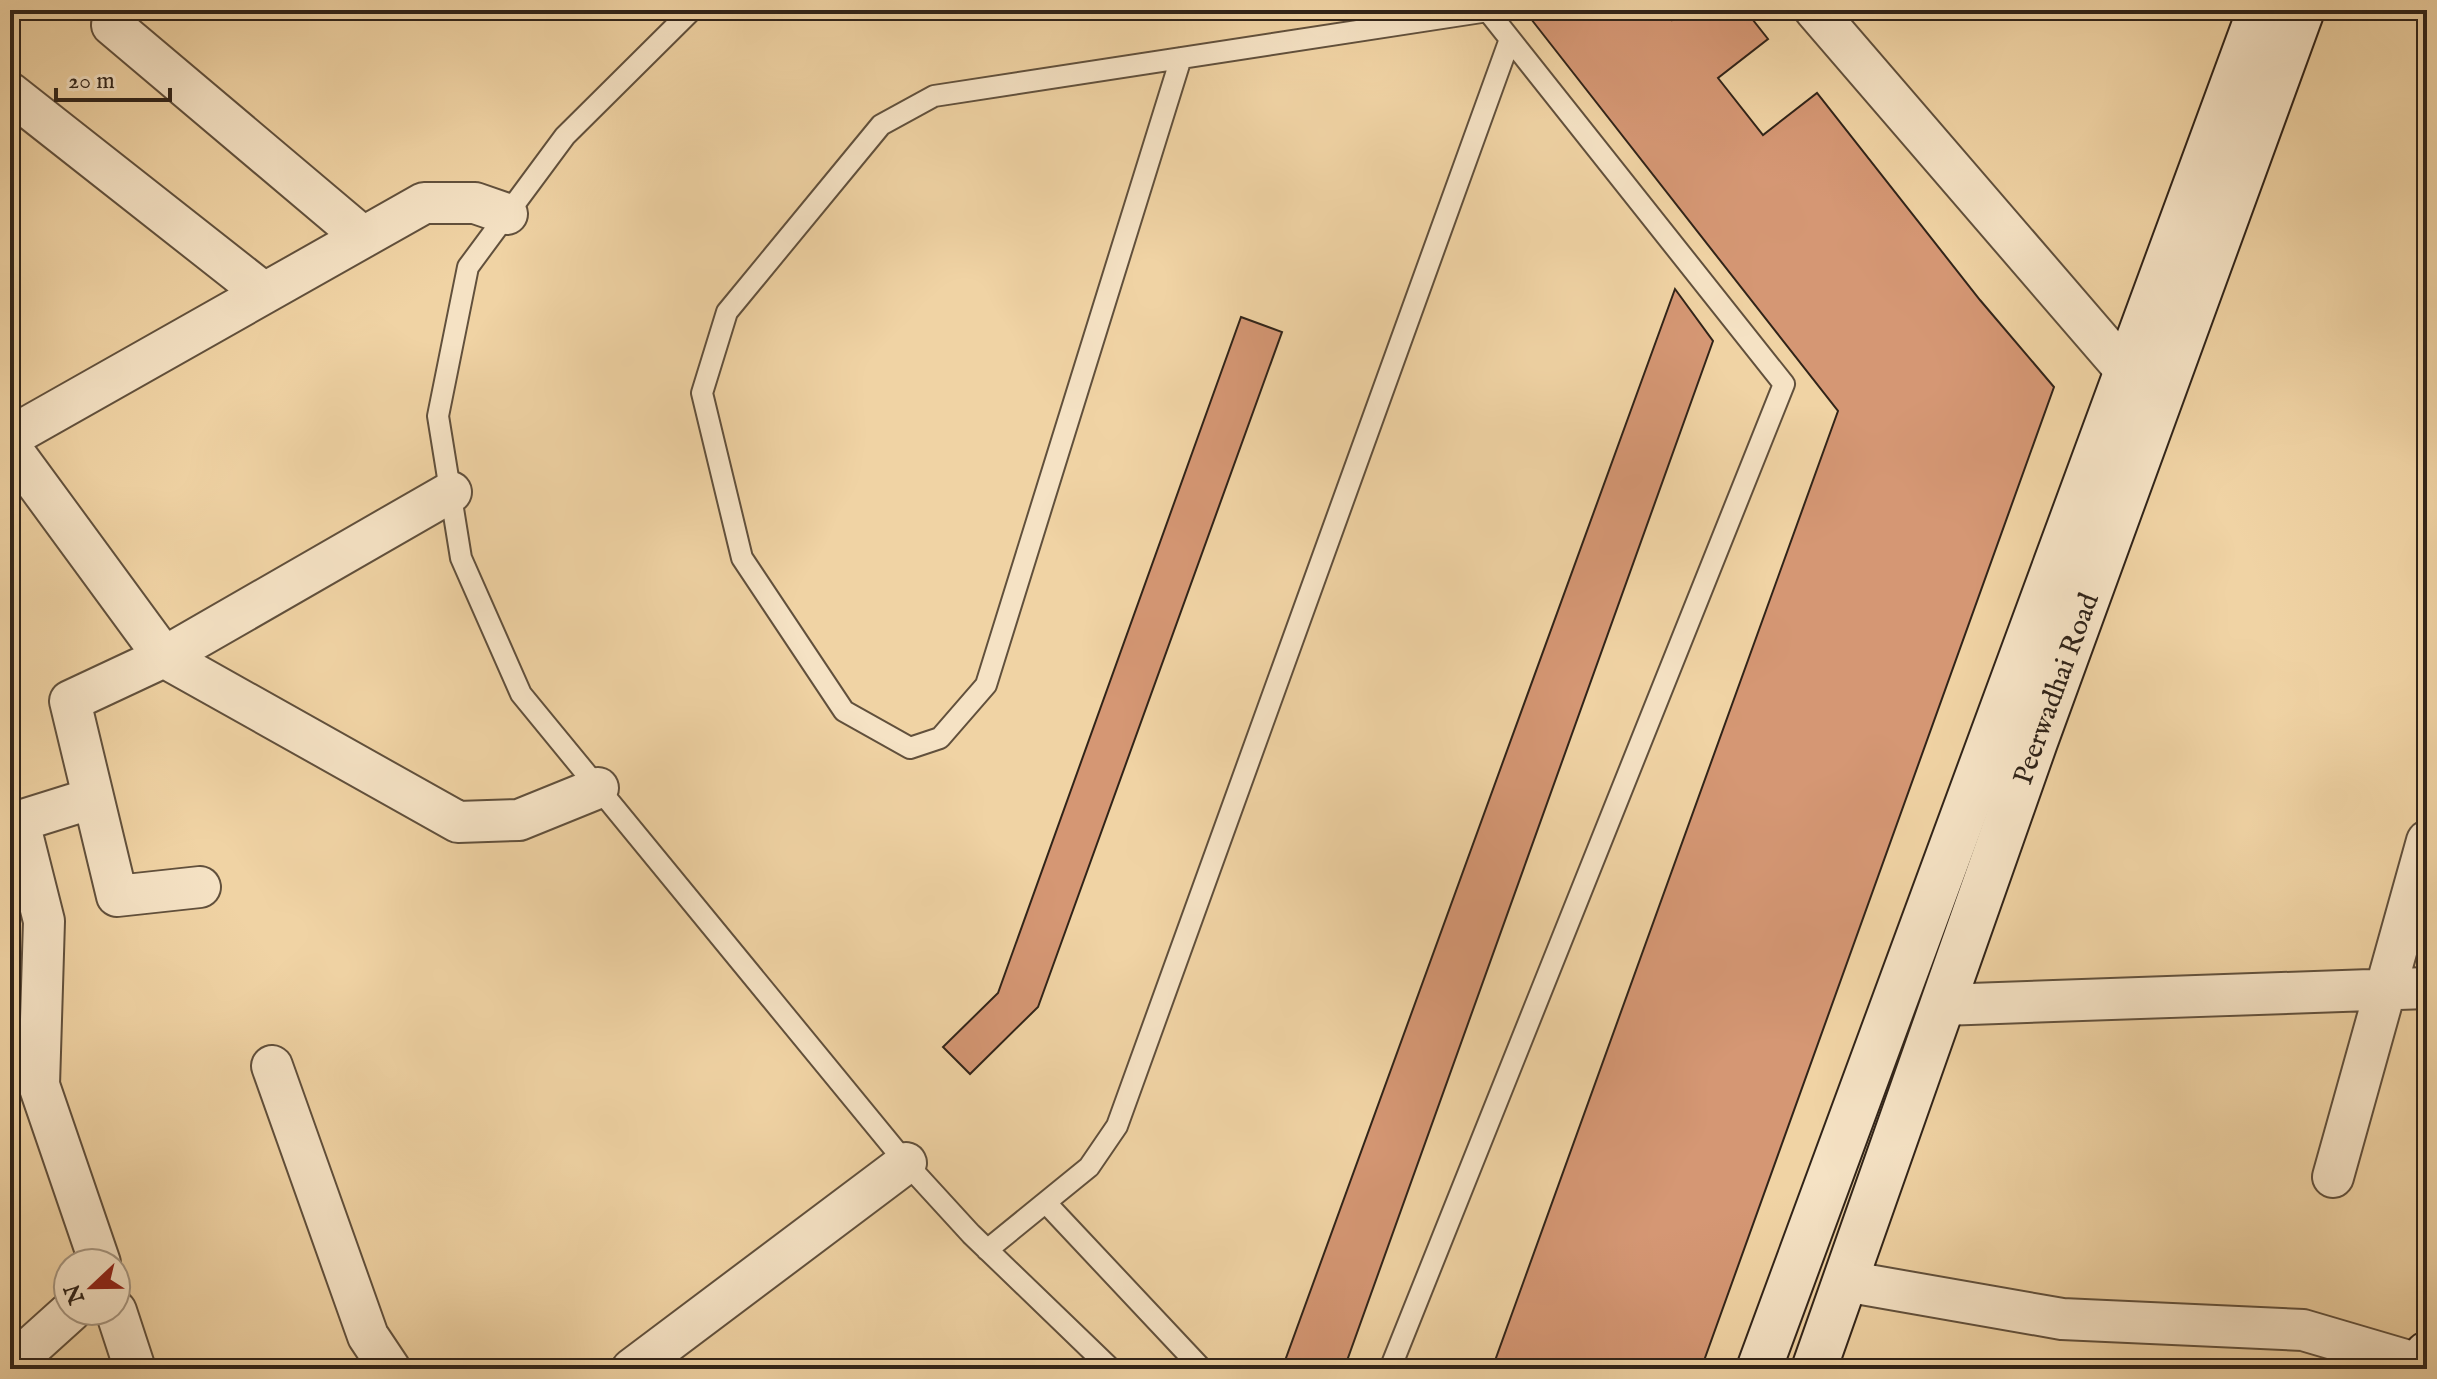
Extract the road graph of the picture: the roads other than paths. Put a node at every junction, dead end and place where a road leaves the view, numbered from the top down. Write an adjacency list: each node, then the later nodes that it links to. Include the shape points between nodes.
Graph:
1 (692, 10): 10 (lane, via 565,136)
2 (1487, 10): 7 (lane); 8 (lane)
3 (1815, 10): 13 (street)
4 (2260, 10): 13 (main road)
5 (2302, 10): 25 (main road, Peerwadhai Road)
6 (112, 25): 11 (street)
7 (1510, 39): 29 (lane, via 1117,1126 1089,1167); 42 (lane, via 1784,384)
8 (1181, 58): 8 (lane, via 934,96 881,125 727,312 702,393 742,558 844,711 910,748 940,738 986,685)
9 (10, 93): 12 (street)
10 (507, 214): 11 (street, via 475,203 424,203); 16 (lane, via 468,267 438,416)
11 (363, 237): 12 (street)
12 (264, 293): 14 (street)
13 (2127, 372): 43 (main road)
14 (10, 437)
15 (10, 447): 17 (street)
16 (451, 492): 17 (street); 18 (lane, via 461,558 521,694)
17 (164, 657): 18 (street, via 458,822 519,820); 19 (street, via 70,701)
18 (598, 788): 27 (lane)
19 (93, 798): 20 (street); 22 (street, via 117,896)
20 (14, 823): 30 (street, via 44,921 39,1085)
21 (2427, 841): 24 (street)
22 (200, 887)
23 (2427, 988): 24 (street)
24 (2384, 990): 25 (street); 28 (street)
25 (1942, 1005): 32 (main road, Peerwadhai Road)
26 (272, 1066): 38 (street, via 368,1336)
27 (906, 1163): 31 (lane); 39 (street)
28 (2333, 1177)
29 (1047, 1204): 31 (lane); 41 (lane)
30 (95, 1247)
31 (987, 1250): 40 (lane)
32 (1845, 1281): 35 (street, via 2062,1319 2303,1330); 44 (main road, Peerwadhai Road)
33 (53, 1327): 36 (street)
34 (121, 1327): 37 (street)
35 (2423, 1363)
36 (10, 1366)
37 (135, 1369)
38 (390, 1369)
39 (632, 1369)
40 (1111, 1369)
41 (1202, 1369)
42 (1390, 1369)
43 (1759, 1369)
44 (1814, 1369)

